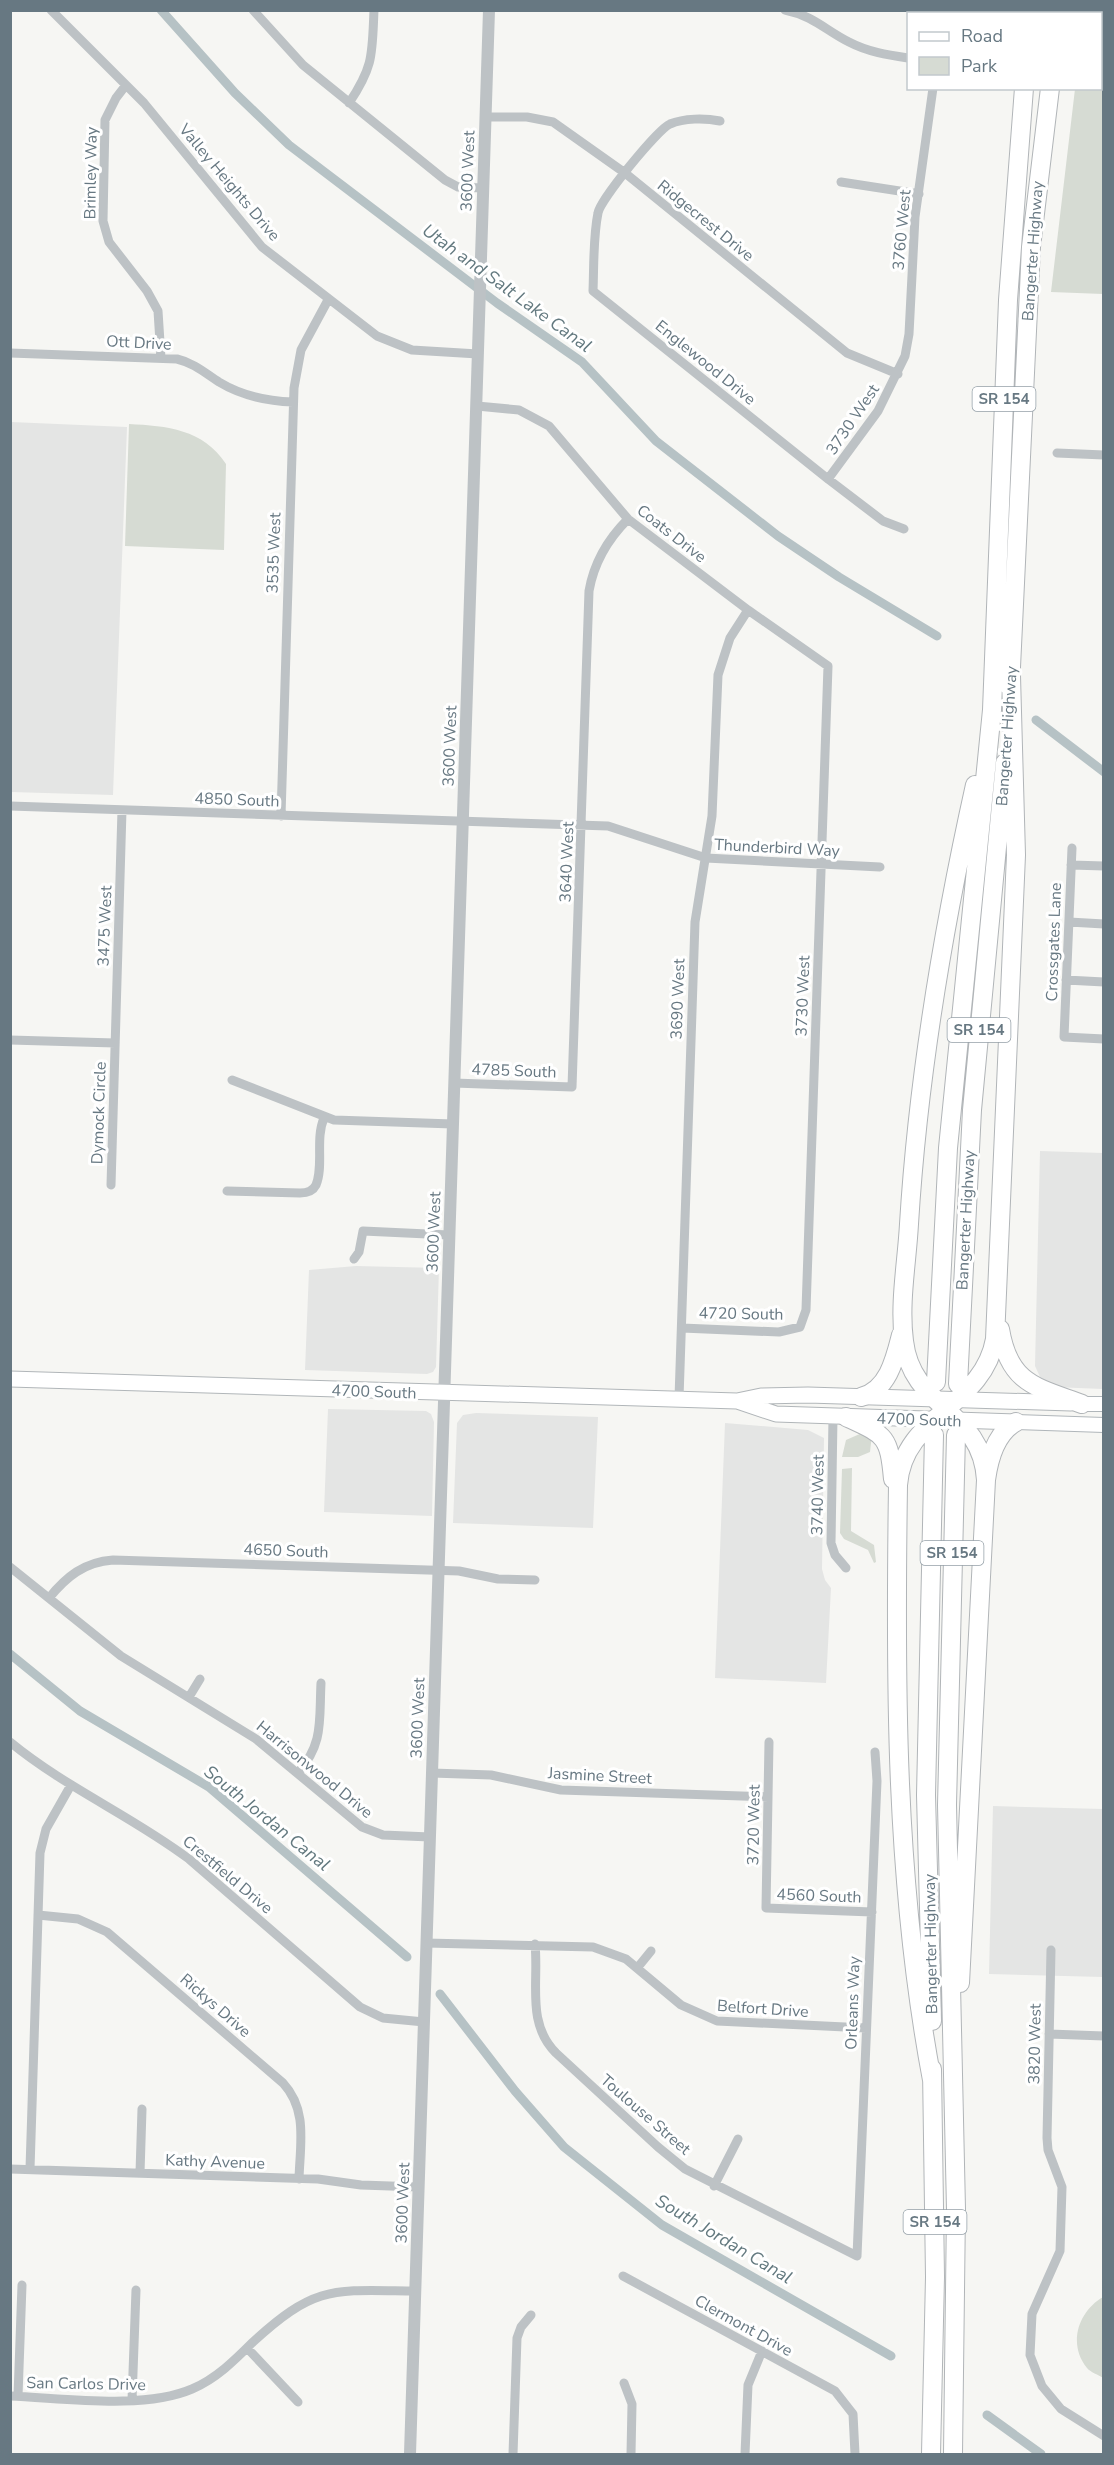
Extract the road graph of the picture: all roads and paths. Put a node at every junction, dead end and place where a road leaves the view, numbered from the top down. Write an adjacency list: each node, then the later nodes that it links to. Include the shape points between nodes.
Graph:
1 (51, 10): 7 (street, Valley Heights Drive)
2 (253, 10): 11 (street, via 303,64)
3 (374, 10): 11 (street, via 370,64)
4 (489, 10): 12 (street, 3600 West)
5 (785, 10): 6 (street, via 823,17 847,41 869,52)
6 (907, 58)
7 (126, 85): 18 (street, Valley Heights Drive, via 255,240); 21 (street, Brimley Way, via 105,120 103,221 113,248 158,311)
8 (933, 90): 17 (street, 3760 West)
9 (1024, 90): 33 (highway, Bangerter Highway / SR 154, via 1008,300)
10 (1050, 90): 32 (highway, Bangerter Highway / SR 154, via 1030,258)
11 (349, 103): 16 (street, via 451,185)
12 (486, 117): 14 (street, Ridgecrest Drive, via 527,117 553,122); 16 (street, 3600 West)
13 (720, 121): 14 (street, via 697,119 670,124 655,135)
14 (625, 173): 22 (street, Ridgecrest Drive, via 847,353); 27 (street, Englewood Drive, via 598,210 593,291)
15 (841, 182): 17 (street)
16 (483, 188): 20 (street, 3600 West)
17 (919, 194): 22 (street, 3760 West, via 909,334)
18 (328, 300): 20 (street, Valley Heights Drive, via 394,344 436,353); 23 (street, 3535 West, via 301,350)
19 (10, 352): 21 (street, Ott Drive)
20 (478, 354): 24 (street, 3600 West)
21 (161, 358): 23 (street, Ott Drive, via 189,362 250,396)
22 (898, 374): 27 (street, 3730 West, via 878,411)
23 (293, 402): 36 (street, 3535 West)
24 (477, 406): 28 (street, Coats Drive, via 519,410 549,426); 37 (street, 3600 West)
25 (1057, 453): 26 (street)
26 (1104, 455)
27 (828, 479): 29 (street, Englewood Drive, via 883,520)
28 (628, 519): 30 (street, Coats Drive); 38 (street, 3640 West, via 606,546 592,575)
29 (904, 529)
30 (748, 610): 31 (street, Coats Drive); 40 (street, 3690 West, via 730,638 718,675 713,801)
31 (828, 666): 42 (street, 3730 West)
32 (1011, 676): 61 (highway, via 1016,855); 72 (highway, Bangerter Highway / SR 154)
33 (992, 710): 62 (highway, via 954,886 923,1080); 72 (highway, Bangerter Highway / SR 154, via 948,1148)
34 (10, 806): 35 (street, 4850 South)
35 (122, 810): 36 (street, 4850 South); 51 (street, 3475 West)
36 (281, 816): 37 (street, 4850 South)
37 (463, 822): 38 (street, Thunderbird Way); 53 (street, 3600 West)
38 (582, 826): 40 (street, Thunderbird Way, via 608,826); 54 (street, 3640 West)
39 (1072, 848): 41 (street, Crossgates Lane)
40 (705, 858): 42 (street, Thunderbird Way); 64 (street, 3690 West, via 695,922)
41 (1071, 865): 43 (street); 45 (street, Crossgates Lane)
42 (822, 866): 44 (street, Thunderbird Way); 63 (street, 3730 West, via 806,1310)
43 (1104, 866)
44 (880, 867)
45 (1069, 922): 46 (street); 47 (street, Crossgates Lane)
46 (1104, 924)
47 (1066, 980): 48 (street); 49 (street, Crossgates Lane, via 1064,1037)
48 (1104, 982)
49 (1104, 1039)
50 (10, 1040): 51 (street)
51 (115, 1043): 57 (street, Dymock Circle)
52 (232, 1080): 55 (street)
53 (454, 1083): 54 (street, 4785 South); 56 (street, 3600 West)
54 (572, 1087)
55 (324, 1118): 56 (street); 58 (street, via 316,1184 311,1191)
56 (453, 1124): 59 (street, 3600 West)
57 (111, 1185)
58 (227, 1191)
59 (449, 1235): 60 (street, via 363,1231); 66 (street, 3600 West)
60 (354, 1259)
61 (998, 1309): 70 (highway, via 1003,1345 1017,1374 1029,1384); 72 (highway, via 988,1365 977,1381)
62 (903, 1322): 67 (highway, via 895,1357 884,1381 873,1392); 72 (highway, via 911,1369)
63 (800, 1327): 64 (street, 4720 South, via 779,1332)
64 (682, 1328): 68 (street, 3690 West)
65 (10, 1379): 66 (main road, 4700 South, via 430,1393)
66 (444, 1390): 68 (main road, 4700 South); 80 (street, 3600 West)
67 (861, 1396): 69 (main road, 4700 South, via 770,1396); 72 (main road, 4700 South)
68 (678, 1398): 69 (main road, 4700 South)
69 (737, 1401): 73 (main road, 4700 South, via 765,1412)
70 (1082, 1404): 71 (main road, 4700 South); 72 (main road, 4700 South)
71 (1104, 1404)
72 (946, 1409): 73 (main road, 4700 South); 74 (main road, 4700 South); 76 (highway, via 981,1450); 77 (highway, via 916,1435 903,1459); 106 (highway, Bangerter Highway / SR 154, via 947,1771); 107 (highway, Bangerter Highway / SR 154, via 926,1795)
73 (839, 1417): 77 (highway, via 874,1430 889,1446); 79 (street, 3740 West, via 831,1543)
74 (1016, 1422): 75 (main road, 4700 South); 76 (highway, via 1000,1437)
75 (1104, 1425)
76 (986, 1480): 106 (highway)
77 (898, 1510): 107 (highway, via 896,1672 900,1797 917,1987)
78 (10, 1567): 82 (street, Harrisonwood Drive)
79 (846, 1568)
80 (438, 1570): 81 (street, 4650 South); 82 (street, 4650 South, via 113,1560 96,1562 73,1573); 90 (street, 3600 West)
81 (536, 1580)
82 (49, 1599): 85 (street, Harrisonwood Drive, via 121,1656)
83 (200, 1679): 85 (street)
84 (321, 1683): 89 (street, via 318,1743)
85 (189, 1697): 89 (street, Harrisonwood Drive, via 256,1739)
86 (10, 1742): 91 (street, Crestfield Drive)
87 (769, 1742): 92 (street, 3720 West)
88 (875, 1752): 95 (street, Orleans Way)
89 (298, 1773): 93 (street, Harrisonwood Drive, via 368,1831)
90 (432, 1773): 92 (street, Jasmine Street, via 491,1775 561,1790); 93 (street, 3600 West)
91 (71, 1785): 96 (street, via 43,1837); 102 (street, Crestfield Drive, via 189,1858 360,2007 383,2018)
92 (768, 1797): 94 (street, 3720 West)
93 (430, 1837): 97 (street, 3600 West)
94 (766, 1908): 95 (street, 4560 South)
95 (872, 1912): 103 (street, Orleans Way)
96 (38, 1915): 111 (street); 113 (street, Rickys Drive, via 78,1919 107,1932 283,2083 295,2098 301,2116)
97 (426, 1943): 98 (street, Belfort Drive); 102 (street, 3600 West)
98 (535, 1944): 101 (street, Belfort Drive, via 601,1949); 114 (street, Toulouse Street, via 536,2015 547,2044 658,2147)
99 (1051, 1950): 104 (street, 3820 West)
100 (651, 1951): 101 (street)
101 (638, 1967): 103 (street, Belfort Drive, via 681,2005 717,2021)
102 (424, 2022): 115 (street, 3600 West)
103 (866, 2028): 116 (street, Orleans Way)
104 (1049, 2034): 105 (street); 128 (street, 3820 West, via 1047,2139 1062,2187 1060,2251 1032,2314 1030,2355 1042,2386 1061,2409)
105 (1104, 2036)
106 (954, 2068): 135 (highway, Bangerter Highway / SR 154)
107 (932, 2080): 134 (highway, Bangerter Highway / SR 154, via 935,2277)
108 (142, 2109): 112 (street)
109 (738, 2139): 114 (street)
110 (10, 2169): 111 (street, Kathy Avenue)
111 (30, 2169): 112 (street, Kathy Avenue)
112 (140, 2173): 113 (street, Kathy Avenue)
113 (299, 2179): 115 (street, Kathy Avenue)
114 (714, 2186): 116 (street, Toulouse Street)
115 (419, 2187): 120 (street, 3600 West)
116 (857, 2256)
117 (623, 2276): 123 (street, Clermont Drive)
118 (22, 2285): 125 (street)
119 (136, 2289): 126 (street)
120 (415, 2291): 122 (street, San Carlos Drive, via 350,2289 318,2296 281,2316); 129 (street, 3600 West)
121 (531, 2315): 130 (street, via 518,2338)
122 (247, 2348): 126 (street, San Carlos Drive, via 220,2372 192,2389 157,2399); 127 (street)
123 (762, 2351): 132 (street, via 748,2385); 133 (street, Clermont Drive, via 835,2391 847,2404 855,2424)
124 (624, 2383): 131 (street, via 632,2404)
125 (14, 2396): 126 (street, San Carlos Drive)
126 (132, 2400)
127 (298, 2402)
128 (1104, 2436)
129 (410, 2454)
130 (513, 2454)
131 (631, 2454)
132 (745, 2454)
133 (855, 2454)
134 (931, 2454)
135 (953, 2454)

